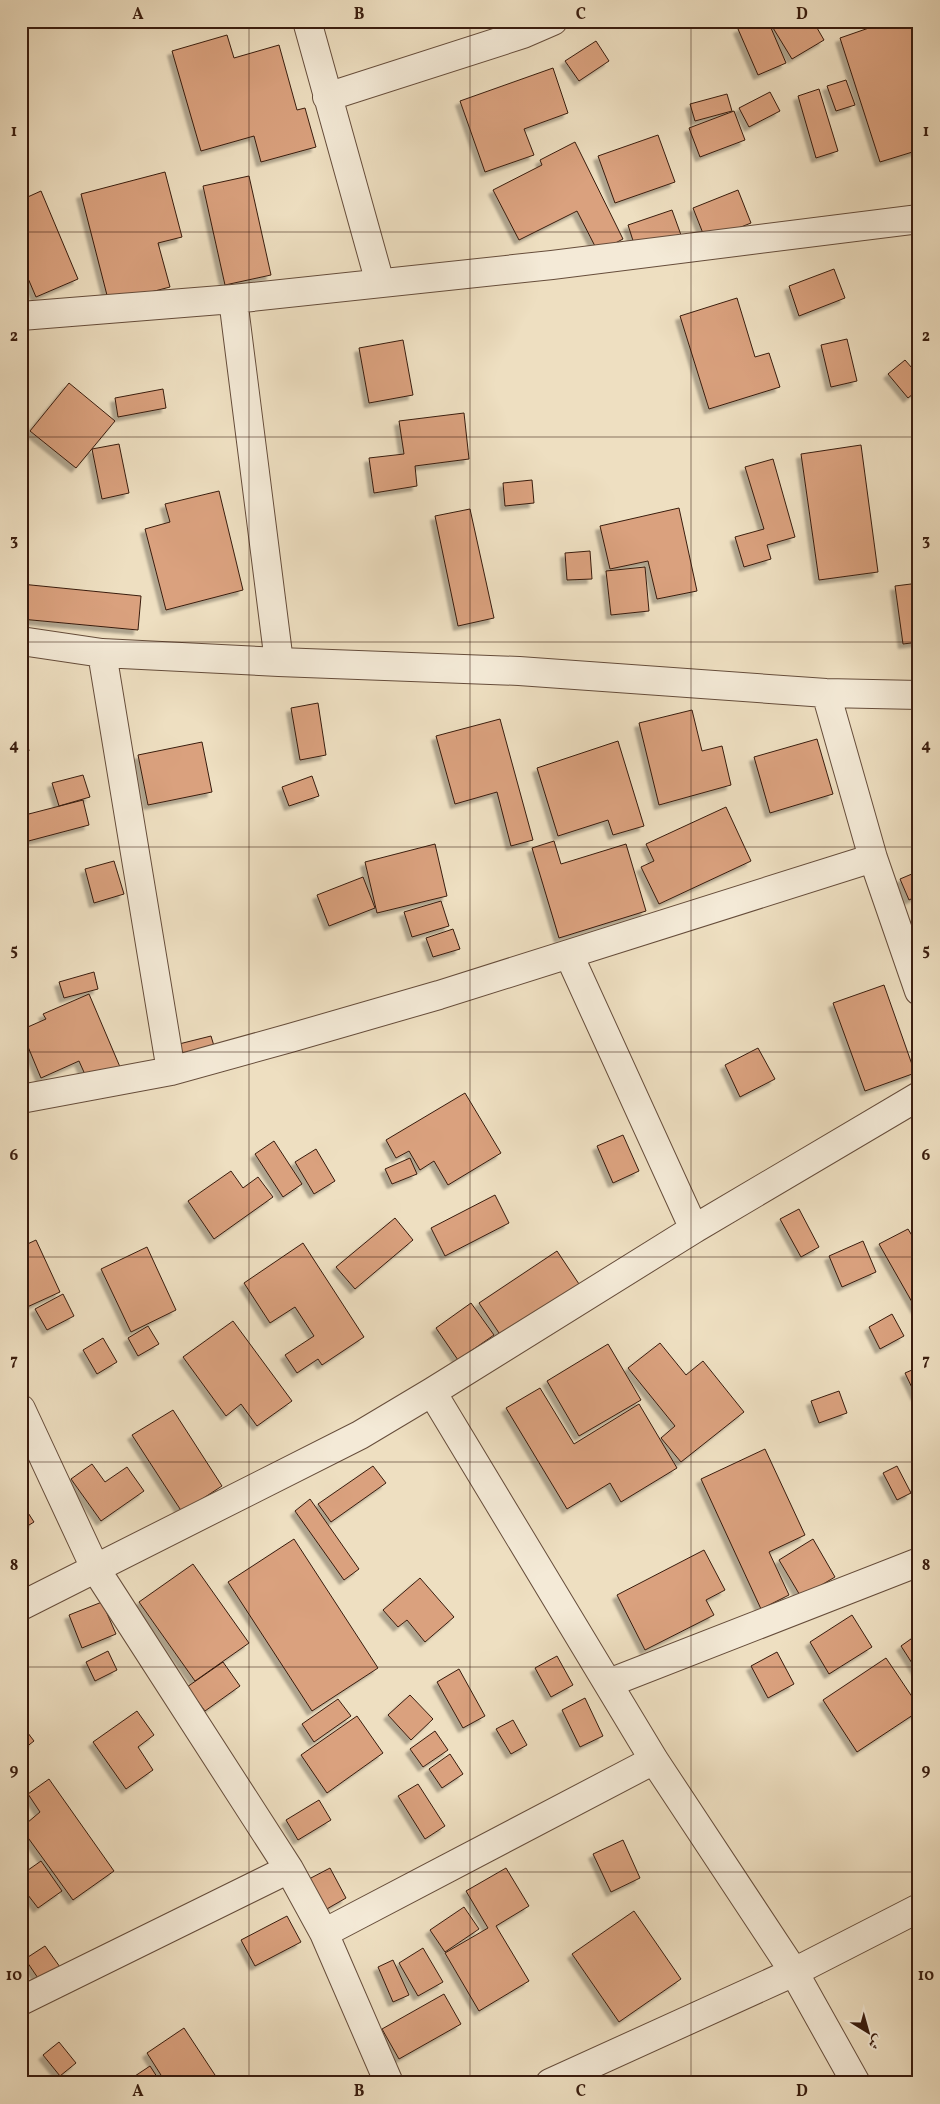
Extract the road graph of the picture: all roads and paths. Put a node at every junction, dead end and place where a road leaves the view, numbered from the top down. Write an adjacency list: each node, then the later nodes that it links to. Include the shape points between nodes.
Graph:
1 (307, 21): 3 (street)
2 (552, 21): 3 (street, via 523,34)
3 (327, 97): 5 (street)
4 (919, 219): 5 (street)
5 (380, 283): 6 (street)
6 (232, 298): 7 (street); 10 (street)
7 (21, 316)
8 (21, 641): 9 (street)
9 (102, 653): 10 (street); 16 (street)
10 (279, 662): 11 (street, via 519,671)
11 (826, 693): 12 (street); 13 (street)
12 (919, 695)
13 (873, 858): 14 (street); 15 (street)
14 (569, 955): 16 (street); 19 (street)
15 (919, 990)
16 (171, 1071): 18 (street)
17 (919, 1096): 19 (street)
18 (21, 1099)
19 (694, 1229): 20 (street)
20 (432, 1392): 23 (street, via 360,1435); 25 (street)
21 (21, 1409): 23 (street)
22 (919, 1562): 25 (street)
23 (95, 1568): 24 (street); 27 (street)
24 (21, 1606)
25 (609, 1684): 26 (street)
26 (654, 1760): 29 (street); 30 (street)
27 (289, 1869): 29 (street); 31 (street)
28 (919, 1908): 30 (street)
29 (324, 1933): 32 (street)
30 (794, 1972): 33 (street); 34 (street)
31 (21, 2001)
32 (389, 2083)
33 (550, 2083)
34 (856, 2083)

